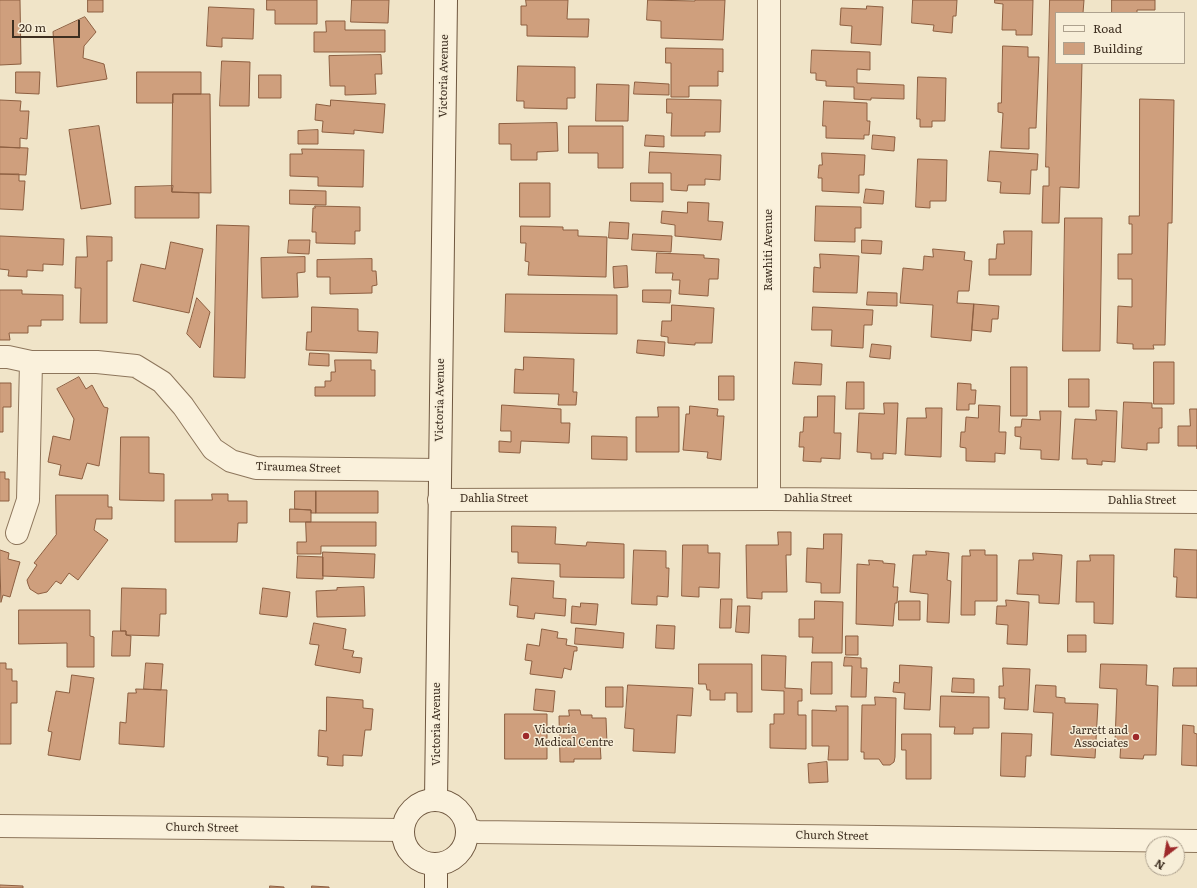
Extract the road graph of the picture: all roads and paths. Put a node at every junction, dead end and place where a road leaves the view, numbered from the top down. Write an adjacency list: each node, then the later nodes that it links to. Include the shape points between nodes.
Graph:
1 (446, 0): 5 (street, Victoria Avenue)
2 (769, 0): 6 (street, Rawhiti Avenue)
3 (0, 357): 4 (street, Tiraumea Street)
4 (31, 362): 5 (street, Tiraumea Street, via 97,362 136,366 162,382 183,406 213,449 231,461 256,468); 9 (street, via 28,500)
5 (439, 470): 7 (street, Victoria Avenue)
6 (769, 499): 7 (street, Dahlia Street); 8 (street, Dahlia Street)
7 (439, 500): 10 (street, Victoria Avenue)
8 (1197, 502)
9 (17, 533)
10 (436, 800): 12 (street, via 445,801 460,812); 13 (street, via 426,801 414,809 405,821)
11 (0, 826): 13 (street, Church Street)
12 (467, 829): 14 (street, Church Street, via 478,832); 15 (street, via 462,849 446,862)
13 (404, 830): 15 (street, via 409,850 416,857)
14 (1197, 840)
15 (436, 864): 16 (street)
16 (436, 888)

